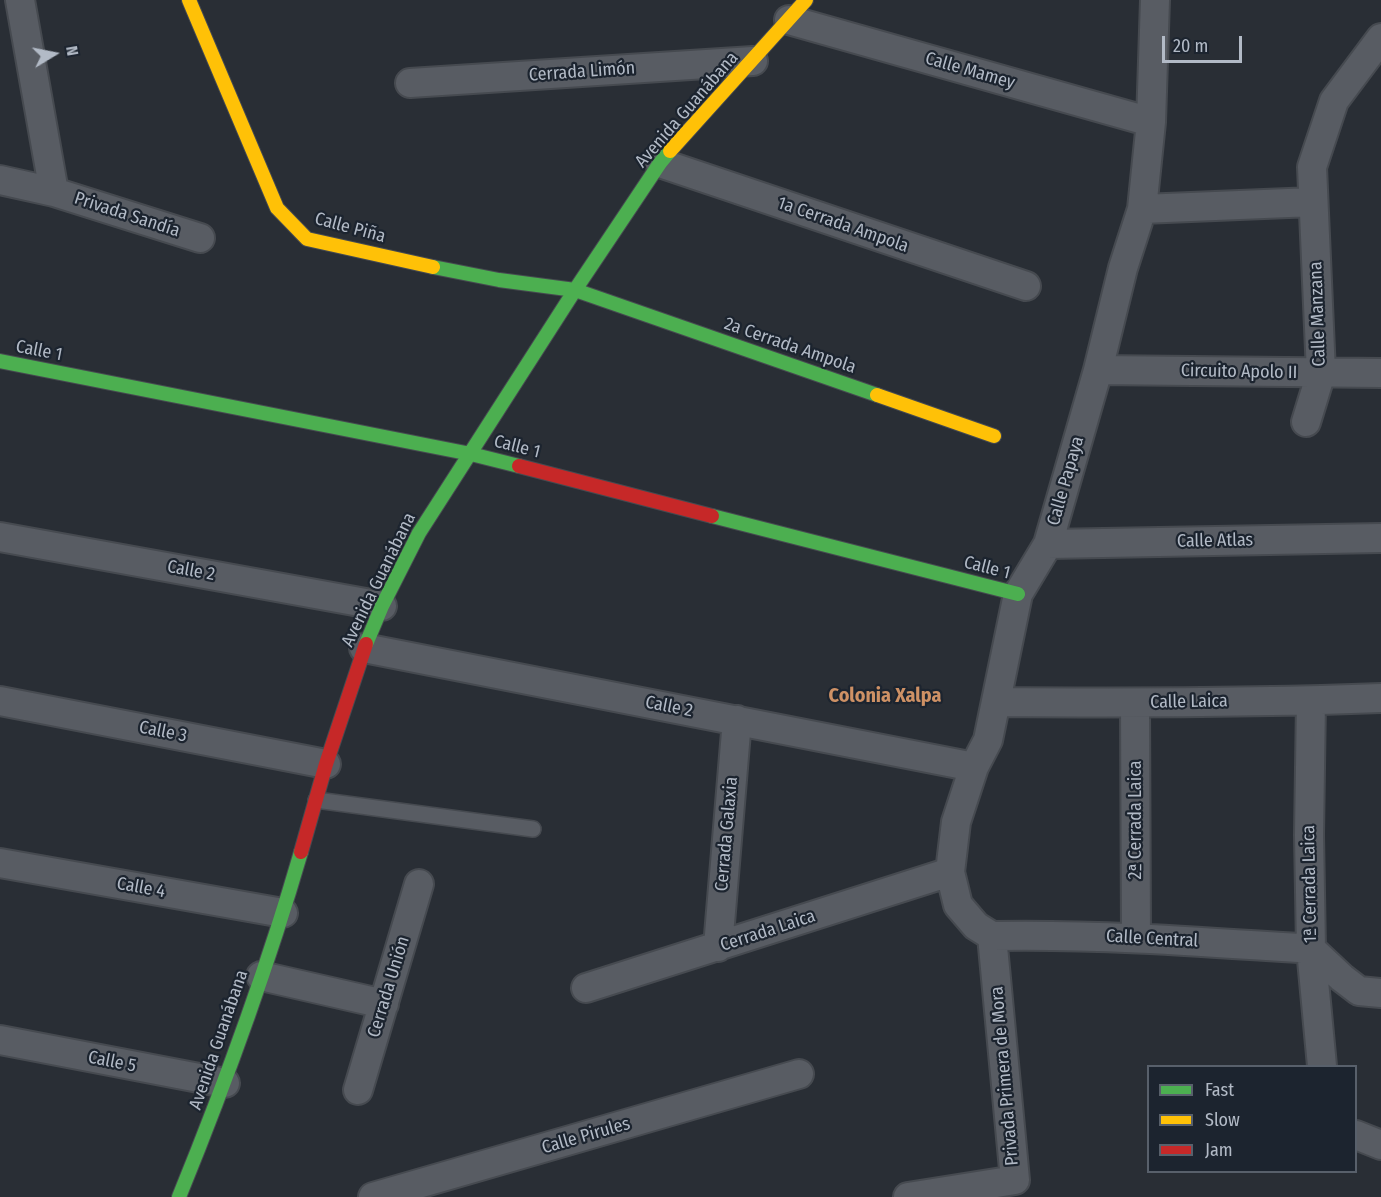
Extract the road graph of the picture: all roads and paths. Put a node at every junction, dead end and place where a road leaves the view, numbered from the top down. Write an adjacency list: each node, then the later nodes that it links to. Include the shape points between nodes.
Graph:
1 (20, 0): 11 (street)
2 (189, 0): 16 (street, Calle Piña, via 277,208 307,239 499,280)
3 (1155, 0): 8 (street, Calle Papaya)
4 (798, 10): 6 (street, Avenida Guanábana); 8 (street, Calle Mamey)
5 (1381, 38): 12 (street, Calle Manzana, via 1334,100 1311,167)
6 (753, 61): 7 (street, Cerrada Limón); 9 (street, Avenida Guanábana)
7 (410, 83)
8 (1151, 122): 13 (street, Calle Papaya)
9 (660, 163): 15 (street, 1a Cerrada Ampola); 16 (street, Avenida Guanábana)
10 (0, 180): 11 (street, Privada Sandía)
11 (54, 192): 14 (street, Privada Sandía)
12 (1313, 202): 13 (street); 19 (street, Calle Manzana)
13 (1142, 209): 18 (street, Calle Papaya)
14 (200, 238)
15 (1026, 286)
16 (575, 290): 22 (street, 2a Cerrada Ampola); 23 (street, Avenida Guanábana)
17 (0, 361): 23 (street, Calle 1)
18 (1098, 370): 19 (street, Circuito Apolo II); 26 (street, Calle Papaya)
19 (1321, 373): 20 (street, Circuito Apolo II); 21 (street, Calle Manzana)
20 (1381, 373)
21 (1306, 423)
22 (994, 436)
23 (471, 454): 27 (street, Calle 1); 28 (street, Avenida Guanábana, via 419,533)
24 (0, 537): 28 (street, Calle 2)
25 (1381, 538): 26 (street, Calle Atlas)
26 (1048, 544): 27 (street, Calle Papaya)
27 (1018, 594): 33 (street, Calle Papaya)
28 (382, 606): 29 (street, Avenida Guanábana)
29 (364, 648): 35 (street, Calle 2); 36 (street, Avenida Guanábana)
30 (1381, 698): 32 (street, Calle Laica)
31 (0, 701): 36 (street, Calle 3)
32 (1311, 701): 34 (street, Calle Laica); 47 (street, 1ª Cerrada Laica)
33 (997, 702): 34 (street, Calle Laica); 37 (street, Calle Papaya, via 988,740)
34 (1135, 703): 45 (street, 2ª Cerrada Laica)
35 (737, 720): 37 (street, Calle 2); 46 (street, Cerrada Galaxia)
36 (326, 764): 38 (street, Avenida Guanábana)
37 (974, 767): 41 (street, Calle Papaya, via 956,822)
38 (316, 800): 39 (lane); 43 (street, Avenida Guanábana)
39 (533, 830)
40 (0, 863): 43 (street, Calle 4)
41 (950, 872): 44 (street, Calle Papaya, via 958,905 976,926); 46 (street, Cerrada Laica)
42 (419, 884): 51 (street, Cerrada Unión)
43 (283, 913): 48 (street, Avenida Guanábana)
44 (992, 936): 45 (street, Calle Central); 61 (street, Privada Primera de Mora, via 1015,1180)
45 (1136, 937): 47 (street, Calle Central)
46 (718, 947): 49 (street, Cerrada Laica)
47 (1311, 949): 50 (street, via 1359,991); 53 (street, 1ª Cerrada Laica)
48 (261, 976): 51 (street); 55 (street, Avenida Guanábana)
49 (586, 988)
50 (1381, 993)
51 (384, 1004): 56 (street, Cerrada Unión)
52 (0, 1040): 55 (street, Calle 5)
53 (1322, 1065)
54 (799, 1074): 60 (street, Calle Pirules)
55 (225, 1083): 59 (street, Avenida Guanábana)
56 (358, 1090)
57 (1357, 1135): 58 (street)
58 (1381, 1145)
59 (179, 1197)
60 (373, 1197)
61 (908, 1197)

